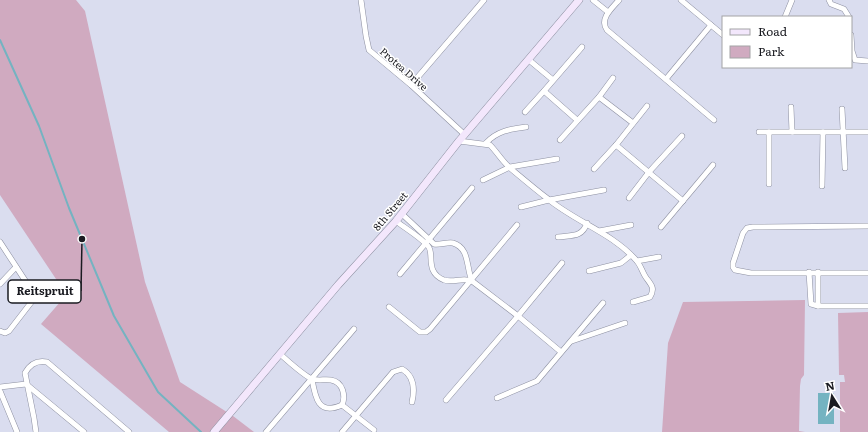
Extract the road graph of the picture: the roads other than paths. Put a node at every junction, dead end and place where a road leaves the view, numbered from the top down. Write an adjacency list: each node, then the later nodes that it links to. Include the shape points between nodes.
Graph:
1 (361, 0): 21 (street, Protea Drive, via 369,50)
2 (484, 0): 21 (street)
3 (579, 0): 16 (street, 8th Street)
4 (593, 0): 9 (street)
5 (619, 0): 9 (street)
6 (681, 0): 12 (street)
7 (792, 0): 10 (street)
8 (829, 0): 11 (street, via 831,4 844,8)
9 (608, 12): 20 (street, via 604,23 607,30)
10 (785, 16)
11 (848, 16)
12 (711, 26): 13 (street); 20 (street)
13 (722, 34)
14 (582, 47): 19 (street)
15 (852, 51): 17 (street, via 855,60)
16 (529, 60): 19 (street); 39 (street, 8th Street)
17 (868, 61)
18 (613, 78): 23 (street)
19 (553, 80): 22 (street)
20 (666, 80): 29 (street)
21 (411, 85): 39 (street, Protea Drive)
22 (544, 91): 27 (street); 28 (street)
23 (599, 97): 28 (street); 30 (street)
24 (647, 106): 30 (street)
25 (792, 107): 34 (street)
26 (842, 109): 36 (street)
27 (525, 112)
28 (577, 120): 40 (street)
29 (714, 120)
30 (633, 123): 42 (street)
31 (526, 127): 41 (street, via 502,131)
32 (760, 132): 33 (street)
33 (769, 132): 34 (street); 50 (street)
34 (792, 132): 35 (street)
35 (822, 132): 36 (street); 51 (street)
36 (843, 132): 37 (street); 46 (street)
37 (868, 132)
38 (682, 136): 48 (street)
39 (462, 138): 41 (street); 58 (street, 8th Street)
40 (560, 140)
41 (486, 143): 45 (street)
42 (616, 145): 47 (street); 48 (street)
43 (558, 159): 45 (street)
44 (713, 165): 56 (street)
45 (510, 167): 49 (street); 55 (street)
46 (845, 168)
47 (594, 169)
48 (649, 172): 54 (street); 56 (street)
49 (483, 180)
50 (769, 184)
51 (822, 186)
52 (472, 188): 67 (street)
53 (604, 190): 55 (street)
54 (629, 198)
55 (549, 200): 57 (street); 60 (street)
56 (683, 201): 64 (street)
57 (521, 207)
58 (402, 214): 59 (street, 8th Street); 67 (street)
59 (396, 221): 69 (street); 93 (street, 8th Street)
60 (587, 223): 65 (street); 66 (street, via 579,234)
61 (517, 225): 80 (street)
62 (631, 225): 65 (street)
63 (868, 226): 76 (street, via 753,227 747,228 743,233 733,263 736,270 751,273)
64 (661, 227)
65 (599, 231): 70 (street)
66 (558, 237)
67 (430, 240): 69 (street); 80 (street, via 434,244 449,243 459,246 466,255)
68 (0, 242): 74 (street)
69 (426, 244): 79 (street); 80 (street, via 430,249 432,269 439,277 448,280)
70 (631, 255): 72 (street); 75 (street, via 622,263)
71 (658, 257): 72 (street)
72 (638, 261): 82 (street, via 651,282 652,292 650,298)
73 (562, 262): 87 (street)
74 (16, 267): 81 (street); 90 (street, via 32,291 33,300 9,331)
75 (589, 271)
76 (809, 272): 77 (street); 84 (street, via 810,302)
77 (818, 272): 78 (street); 84 (street)
78 (868, 273)
79 (400, 274)
80 (472, 280): 86 (street, via 426,332 420,332); 87 (street)
81 (0, 284)
82 (632, 302)
83 (603, 304): 91 (street)
84 (818, 306): 85 (street)
85 (868, 306)
86 (389, 307)
87 (518, 316): 92 (street); 99 (street)
88 (625, 323): 91 (street)
89 (354, 329): 94 (street)
90 (0, 331)
91 (571, 342): 92 (street)
92 (561, 352): 98 (street, via 537,381)
93 (280, 354): 94 (street); 108 (street, 8th Street)
94 (312, 379): 101 (street, via 337,382 343,391); 101 (street, via 315,397 320,405 328,408); 109 (street)
95 (26, 384): 96 (street); 105 (street); 106 (street); 107 (street, via 25,373 28,368 37,362 47,362)
96 (0, 387)
97 (0, 391): 104 (street)
98 (497, 398)
99 (446, 400)
100 (412, 402): 102 (street, via 413,384 406,372 400,369 393,372)
101 (342, 405): 102 (street)
102 (356, 416): 103 (street); 110 (street)
103 (374, 430)
104 (17, 432)
105 (36, 432)
106 (84, 432)
107 (129, 432)
108 (214, 432)
109 (266, 432)
110 (342, 432)

